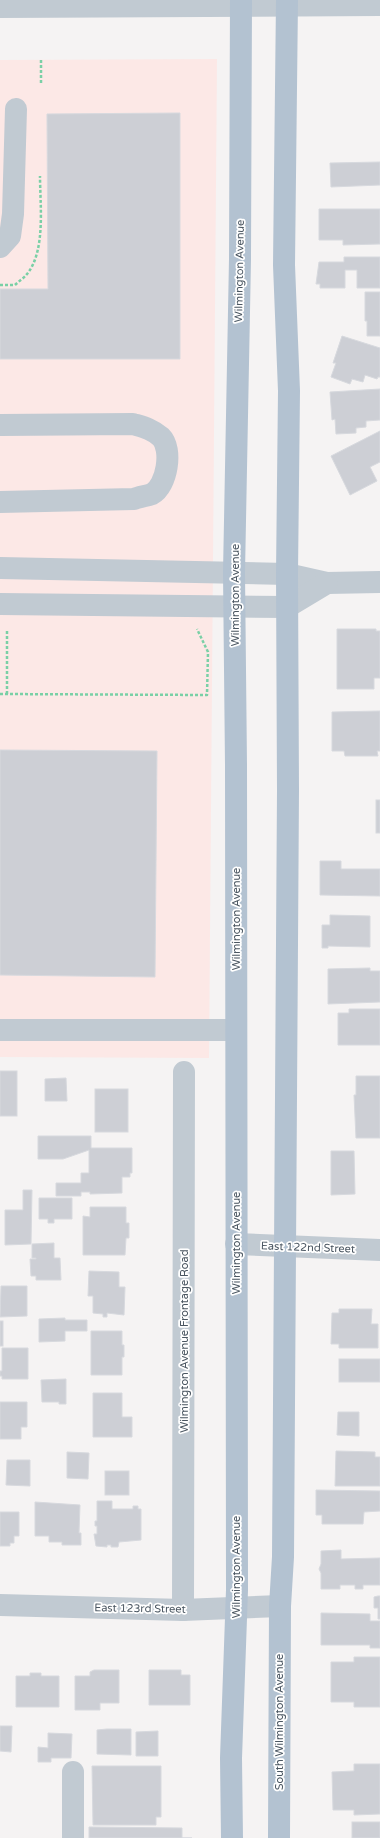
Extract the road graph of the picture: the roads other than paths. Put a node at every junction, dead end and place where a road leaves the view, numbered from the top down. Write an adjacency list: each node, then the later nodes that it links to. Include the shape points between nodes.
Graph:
1 (241, 3): 2 (street); 4 (street); 10 (main road, Wilmington Avenue, via 240,260)
2 (287, 3): 3 (street); 11 (main road, via 284,265 289,391)
3 (380, 5)
4 (0, 7)
5 (16, 109): 6 (street, via 13,214 10,236)
6 (0, 248)
7 (0, 425): 8 (street, via 133,424 149,428 162,438 167,455 165,478 153,493 134,499)
8 (0, 502)
9 (0, 568): 10 (street)
10 (234, 573): 11 (street); 15 (main road, Wilmington Avenue)
11 (287, 574): 13 (street); 16 (main road)
12 (380, 582): 13 (street)
13 (327, 583): 16 (street)
14 (0, 604): 15 (street)
15 (234, 606): 16 (street); 18 (main road, Wilmington Avenue)
16 (287, 607): 21 (main road)
17 (0, 1030): 18 (street)
18 (236, 1030): 20 (main road, Wilmington Avenue)
19 (184, 1072): 26 (street, Wilmington Avenue Frontage Road)
20 (236, 1244): 21 (street, East 122nd Street); 25 (main road, Wilmington Avenue)
21 (285, 1246): 22 (street, East 122nd Street); 24 (main road, via 283,1549)
22 (380, 1250)
23 (0, 1605): 26 (street, East 123rd Street)
24 (280, 1606): 25 (street, East 123rd Street); 30 (main road, South Wilmington Avenue)
25 (236, 1607): 26 (street, East 123rd Street); 29 (main road, Wilmington Avenue, via 231,1758)
26 (183, 1610)
27 (73, 1772): 28 (street)
28 (73, 1838)
29 (232, 1838)
30 (279, 1838)

